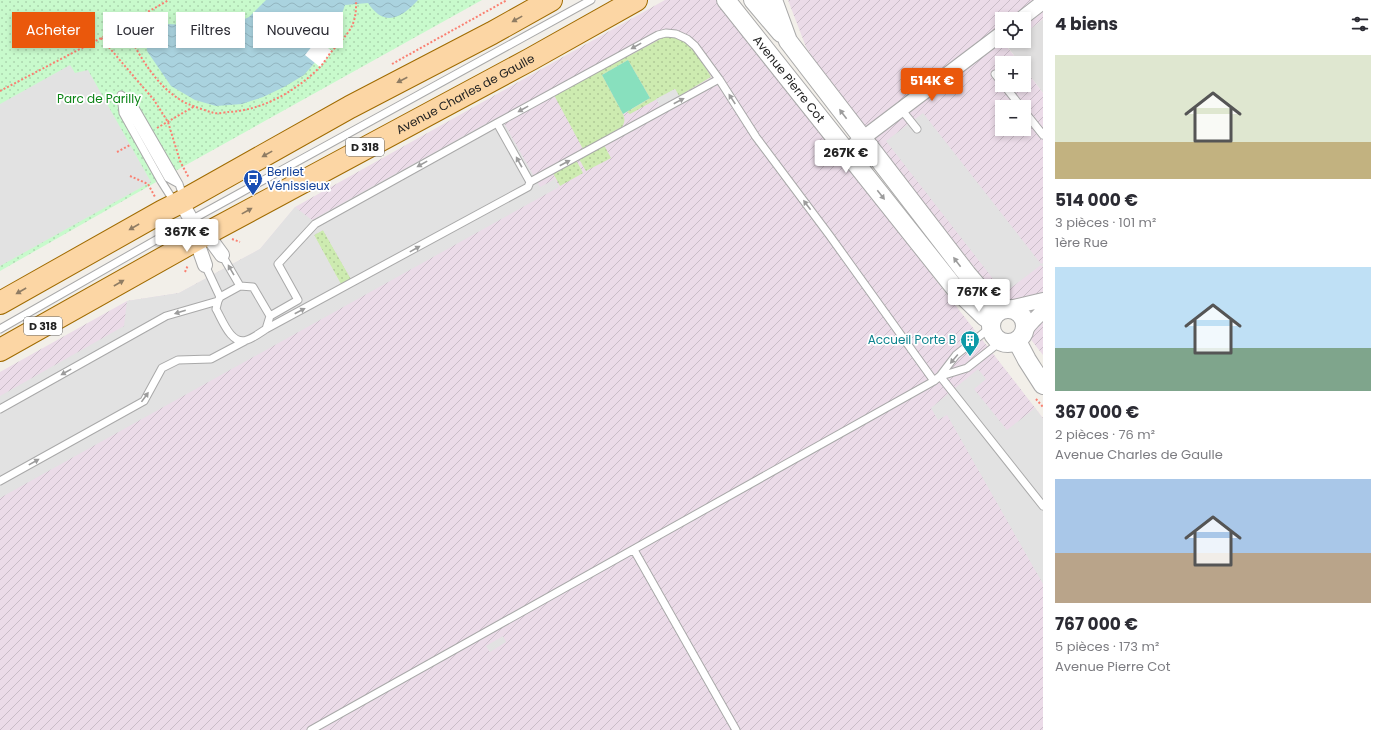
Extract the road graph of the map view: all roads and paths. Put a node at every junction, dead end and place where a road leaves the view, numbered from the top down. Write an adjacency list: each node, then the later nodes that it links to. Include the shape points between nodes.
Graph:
1 (169, 0): 10 (path)
2 (356, 0): 15 (path, via 356,18 350,32 320,67 297,87 267,103 243,111 216,113 187,103 167,89 150,72)
3 (551, 0): 31 (main road, Avenue Charles de Gaulle / D 318, one-way to 31, via 350,107)
4 (591, 0): 31 (lane)
5 (636, 0): 31 (main road, Avenue Charles de Gaulle / D 318, one-way to 5, via 570,38)
6 (726, 0): 27 (street, Avenue Pierre Cot)
7 (753, 0): 14 (street, Avenue Pierre Cot)
8 (774, 0): 14 (street, Avenue Pierre Cot)
9 (1043, 2): 11 (street)
10 (148, 12)
11 (1030, 12)
12 (102, 38): 17 (path); 29 (path, via 154,100 168,122 180,161)
13 (995, 38): 21 (street)
14 (788, 41): 26 (street, Avenue Pierre Cot, one-way to 14)
15 (136, 48)
16 (719, 79): 23 (lane, one-way to 23, via 687,39 666,33); 30 (lane, one-way to 16); 45 (lane, one-way to 16, via 756,137)
17 (0, 91)
18 (1009, 92): 20 (lane)
19 (121, 95): 28 (lane); 31 (lane, via 134,106); 31 (lane, via 123,113)
20 (1016, 100)
21 (901, 109): 24 (lane); 26 (street)
22 (1031, 120): 25 (lane)
23 (497, 123): 30 (lane, one-way to 23); 39 (lane, one-way to 39, via 315,224 278,264 298,300)
24 (917, 129)
25 (1043, 136)
26 (862, 138): 27 (street); 40 (street, Avenue Pierre Cot, one-way to 26, via 984,294)
27 (846, 151): 40 (street, Avenue Pierre Cot, one-way to 40, via 954,287 984,317)
28 (168, 178): 31 (lane); 31 (lane)
29 (190, 178)
30 (530, 182): 42 (lane, one-way to 30, via 528,187)
31 (184, 207): 32 (street); 33 (street); 37 (main road, Avenue Charles de Gaulle / D 318, one-way to 37, via 163,211); 41 (lane); 44 (main road, Avenue Charles de Gaulle / D 318, one-way to 31)
32 (222, 254): 34 (lane, one-way to 32)
33 (205, 265): 35 (lane)
34 (240, 286): 35 (lane); 39 (lane, via 253,288)
35 (219, 299): 43 (lane, via 216,309 231,336); 47 (lane, one-way to 47, via 166,316)
36 (1043, 300): 40 (street)
37 (0, 303)
38 (1043, 311): 40 (street)
39 (270, 316): 42 (lane)
40 (1005, 326): 45 (lane, one-way to 45, via 956,355); 45 (lane, via 966,368); 46 (street, Avenue Pierre Cot)
41 (0, 329)
42 (266, 329): 43 (lane)
43 (245, 341): 48 (lane, one-way to 43, via 144,401 162,368 178,360 210,359)
44 (0, 350)
45 (937, 378): 49 (lane); 50 (lane)
46 (1043, 385)
47 (0, 409)
48 (0, 481)
49 (1043, 506)
50 (634, 550): 51 (lane); 52 (lane)
51 (311, 730)
52 (736, 730)

